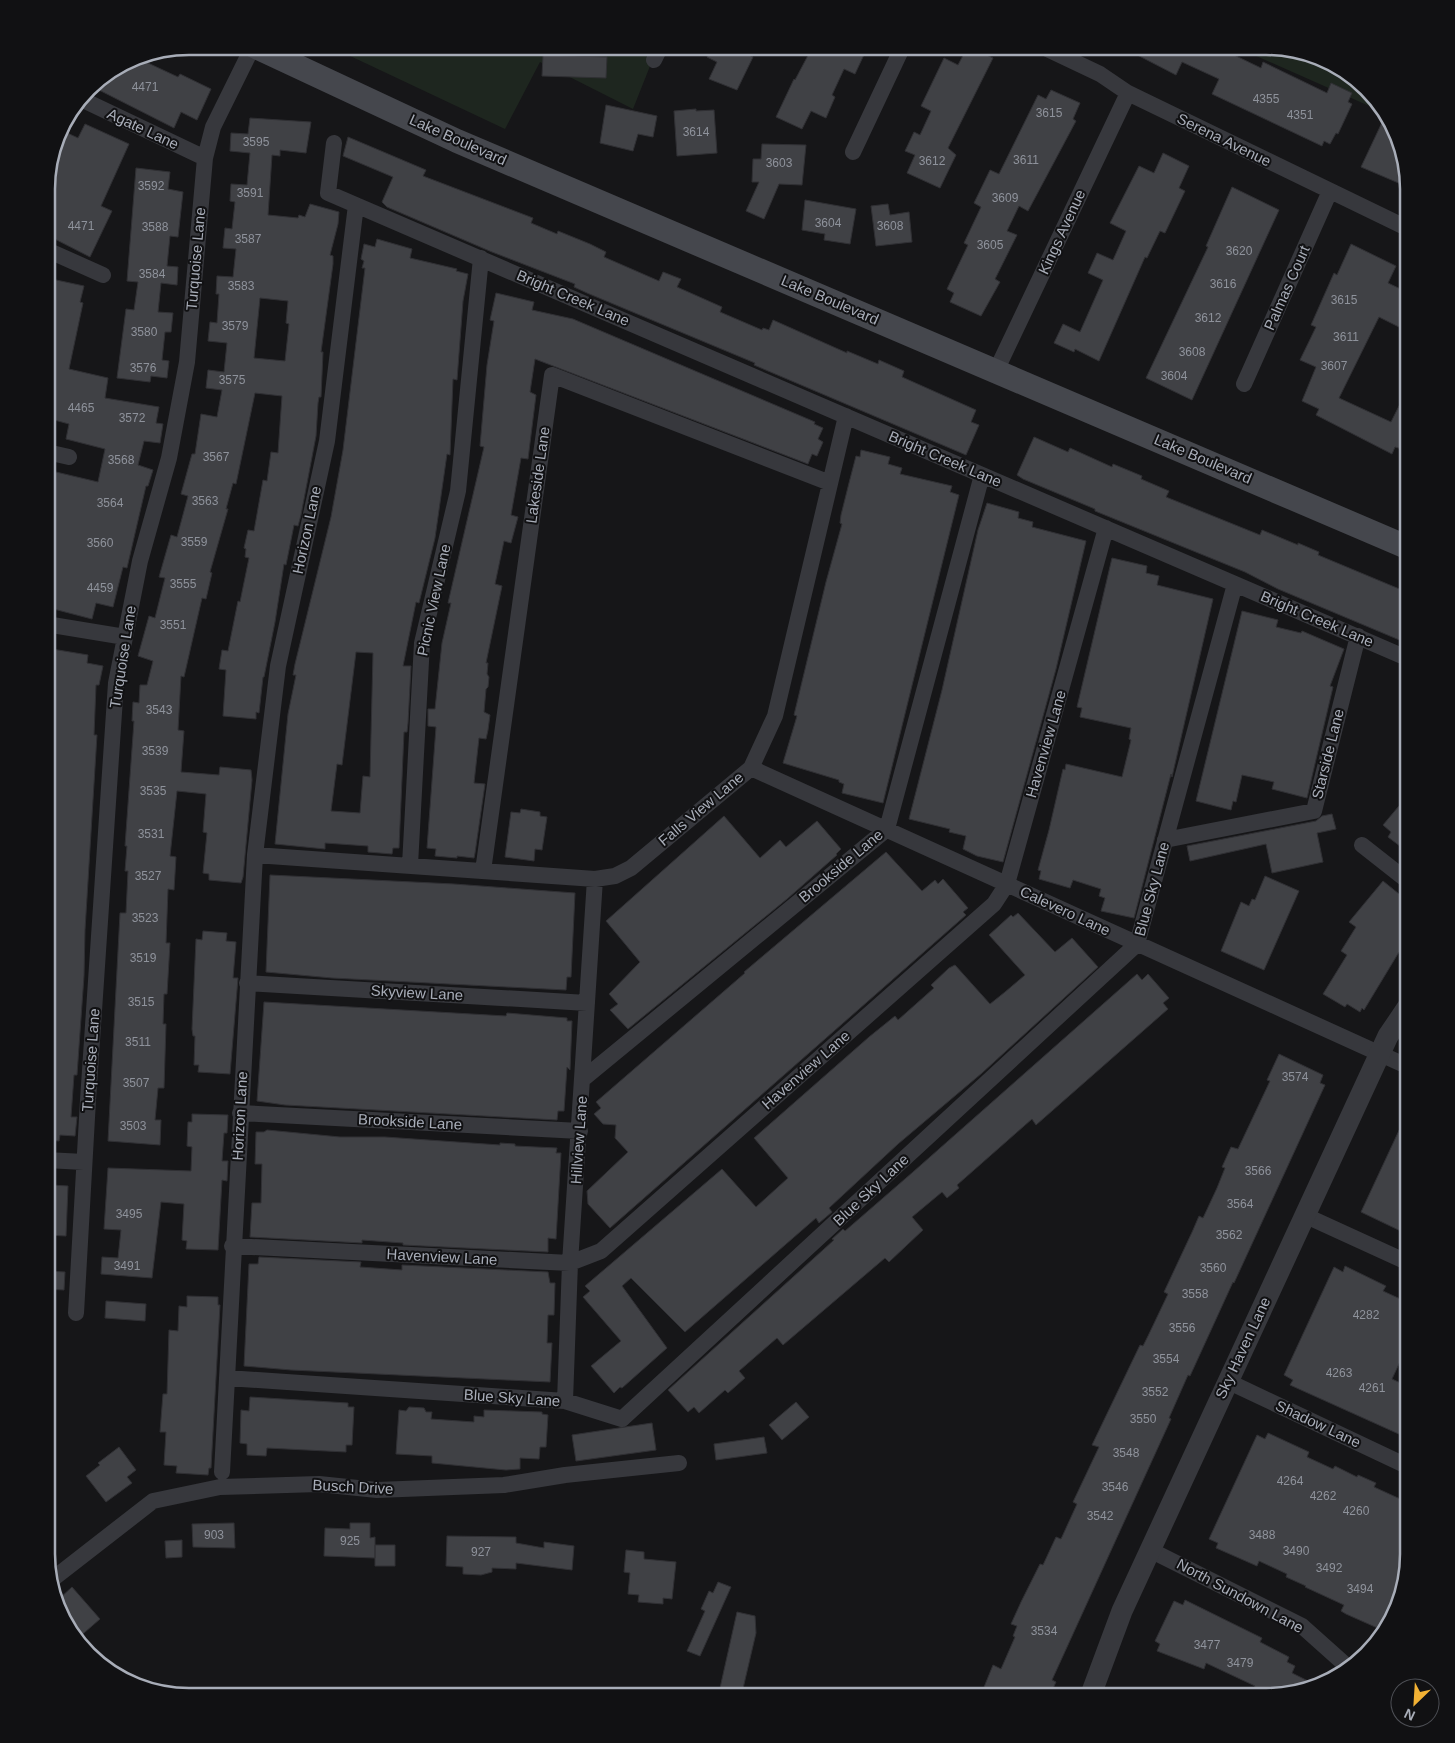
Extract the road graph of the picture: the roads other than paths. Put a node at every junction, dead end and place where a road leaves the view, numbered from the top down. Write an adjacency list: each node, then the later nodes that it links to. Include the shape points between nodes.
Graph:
1 (249, 55): 9 (street, Turquoise Lane, via 213,127)
2 (273, 55): 16 (main road, Lake Boulevard, via 457,140)
3 (900, 55): 8 (street)
4 (1060, 55): 5 (street, Serena Avenue, via 1100,74)
5 (1128, 93): 10 (street, Serena Avenue); 16 (street, Kings Avenue)
6 (87, 102): 9 (street, Agate Lane)
7 (334, 142): 11 (street, Bright Creek Lane, via 328,193)
8 (853, 152)
9 (205, 158): 28 (street, Turquoise Lane, via 187,362 169,458 140,561)
10 (1330, 192): 12 (street, Serena Avenue); 17 (street, Palmas Court)
11 (356, 205): 14 (street, Bright Creek Lane); 34 (street, Horizon Lane, via 327,441 278,666)
12 (1400, 225)
13 (55, 254): 15 (street)
14 (481, 258): 18 (street, Bright Creek Lane); 35 (street, Picnic View Lane, via 458,491 422,643)
15 (103, 275)
16 (996, 371): 24 (main road, Lake Boulevard)
17 (1244, 384)
18 (846, 416): 21 (street, Bright Creek Lane); 22 (street, Falls View Lane)
19 (55, 454): 20 (street)
20 (69, 457)
21 (982, 474): 23 (street, Bright Creek Lane); 31 (street, Brookside Lane)
22 (830, 483): 30 (street, Falls View Lane, via 775,716); 36 (street, Lakeside Lane, via 552,375)
23 (1106, 528): 25 (street, Bright Creek Lane); 39 (street, Havenview Lane)
24 (1400, 544)
25 (1234, 584): 27 (street, Bright Creek Lane); 32 (street, Blue Sky Lane)
26 (55, 625): 28 (street)
27 (1358, 636): 29 (street, Bright Creek Lane); 32 (street, Starside Lane, via 1314,811)
28 (125, 637): 50 (street, Turquoise Lane, via 116,683)
29 (1400, 655)
30 (751, 768): 31 (street, Calevero Lane); 38 (street, Falls View Lane, via 631,868 616,876)
31 (887, 829): 39 (street, Calevero Lane); 46 (street, Brookside Lane)
32 (1165, 840): 40 (street, Blue Sky Lane)
33 (1362, 845): 37 (street)
34 (255, 855): 35 (street, Falls View Lane); 41 (street, Horizon Lane)
35 (410, 865): 36 (street, Falls View Lane)
36 (483, 871): 38 (street, Falls View Lane)
37 (1400, 875)
38 (595, 879): 42 (street, Hillview Lane)
39 (1007, 884): 40 (street, Calevero Lane); 54 (street, Havenview Lane, via 994,904 601,1251)
40 (1137, 944): 44 (street, Calevero Lane); 58 (street, Blue Sky Lane, via 622,1418)
41 (247, 984): 42 (street, Skyview Lane); 47 (street, Horizon Lane)
42 (587, 1002): 46 (street, Hillview Lane)
43 (1400, 1018): 44 (street, Sky Haven Lane)
44 (1380, 1054): 45 (street, Calevero Lane); 51 (street, Sky Haven Lane)
45 (1400, 1063)
46 (583, 1080): 48 (street, Hillview Lane)
47 (240, 1113): 48 (street, Brookside Lane); 52 (street, Horizon Lane)
48 (580, 1131): 54 (street, Hillview Lane)
49 (55, 1160): 50 (street)
50 (84, 1162): 55 (street, Turquoise Lane)
51 (1304, 1215): 53 (street); 57 (street, Sky Haven Lane)
52 (232, 1246): 54 (street, Havenview Lane); 56 (street, Horizon Lane)
53 (1400, 1259)
54 (570, 1263): 58 (street, Hillview Lane)
55 (76, 1313)
56 (227, 1378): 58 (street, Blue Sky Lane); 61 (street, Horizon Lane)
57 (1227, 1381): 60 (street, Shadow Lane); 62 (street, Sky Haven Lane)
58 (565, 1401)
59 (679, 1463): 63 (street, Busch Drive, via 504,1485 377,1490 319,1484 220,1487 153,1501)
60 (1400, 1463)
61 (222, 1472)
62 (1150, 1550): 64 (street, North Sundown Lane, via 1302,1626); 65 (street, Sky Haven Lane, via 1122,1611)
63 (57, 1576)
64 (1343, 1663)
65 (1093, 1688)

